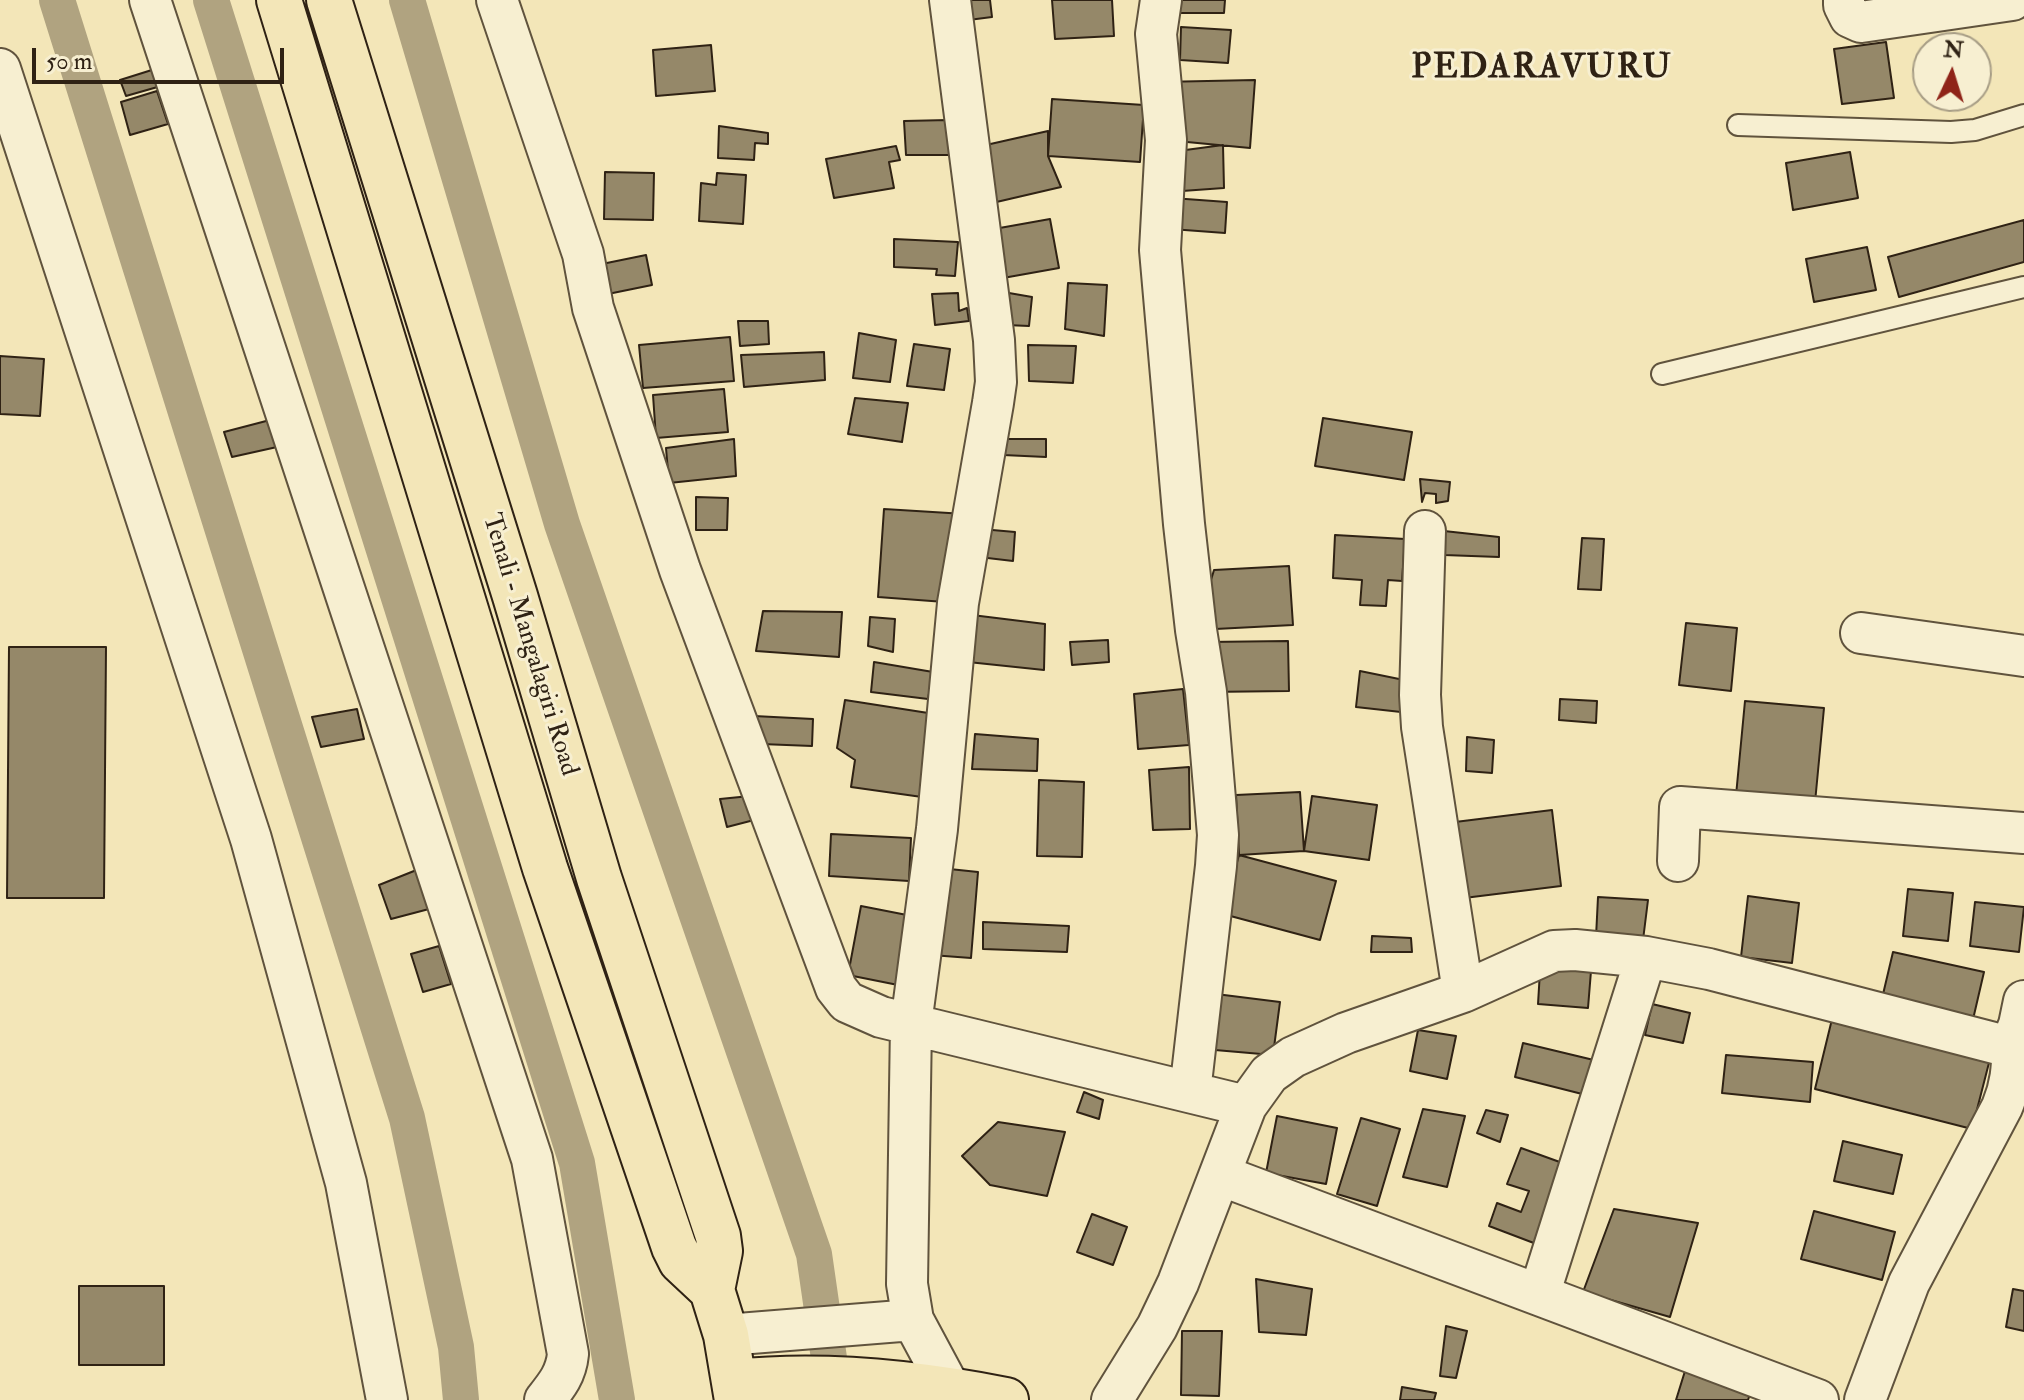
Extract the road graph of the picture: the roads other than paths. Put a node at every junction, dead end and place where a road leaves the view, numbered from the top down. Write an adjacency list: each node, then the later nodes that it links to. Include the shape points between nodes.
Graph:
1 (150, 0): 35 (street, via 532,1159 568,1354 560,1382)
2 (279, 0): 27 (main road, via 545,868 674,1247 681,1261)
3 (329, 0): 27 (main road, Tenali - Mangalagiri Road, via 599,878 718,1236)
4 (497, 0): 22 (street, via 583,254 593,308 680,570 836,988 863,1010)
5 (950, 0): 22 (street, via 996,382 958,603 937,829)
6 (1161, 0): 24 (street, via 1156,34 1166,140 1160,250 1218,835)
7 (1844, 0): 8 (street, via 1850,17 1861,22)
8 (2012, 0)
9 (0, 69): 34 (street, via 251,839 346,1183)
10 (2024, 115): 11 (lane, via 1951,132)
11 (1738, 125)
12 (2024, 287): 13 (lane)
13 (1662, 374)
14 (1425, 531): 20 (street, via 1422,727)
15 (1861, 633): 16 (street)
16 (2024, 656)
17 (2024, 833): 18 (street, via 1680,807)
18 (1678, 861)
19 (1646, 957): 20 (street, via 1554,951); 23 (street, via 1998,1044); 28 (street)
20 (1463, 992): 25 (street, via 1293,1057 1269,1074)
21 (2024, 1001): 23 (street)
22 (911, 1024): 24 (street); 29 (street, via 907,1284)
23 (2013, 1040): 39 (street, via 2005,1100 1909,1283)
24 (1190, 1092): 25 (street)
25 (1246, 1106): 26 (street)
26 (1220, 1175): 28 (street); 37 (street, via 1157,1327)
27 (712, 1290): 30 (main road)
28 (1539, 1295): 38 (street)
29 (894, 1322): 30 (street); 32 (street)
30 (726, 1335): 33 (main road)
31 (893, 1389): 32 (main road); 33 (main road, via 792,1379)
32 (950, 1389): 36 (main road)
33 (736, 1391)
34 (387, 1400)
35 (545, 1400)
36 (1006, 1400)
37 (1112, 1400)
38 (1818, 1400)
39 (1865, 1400)

